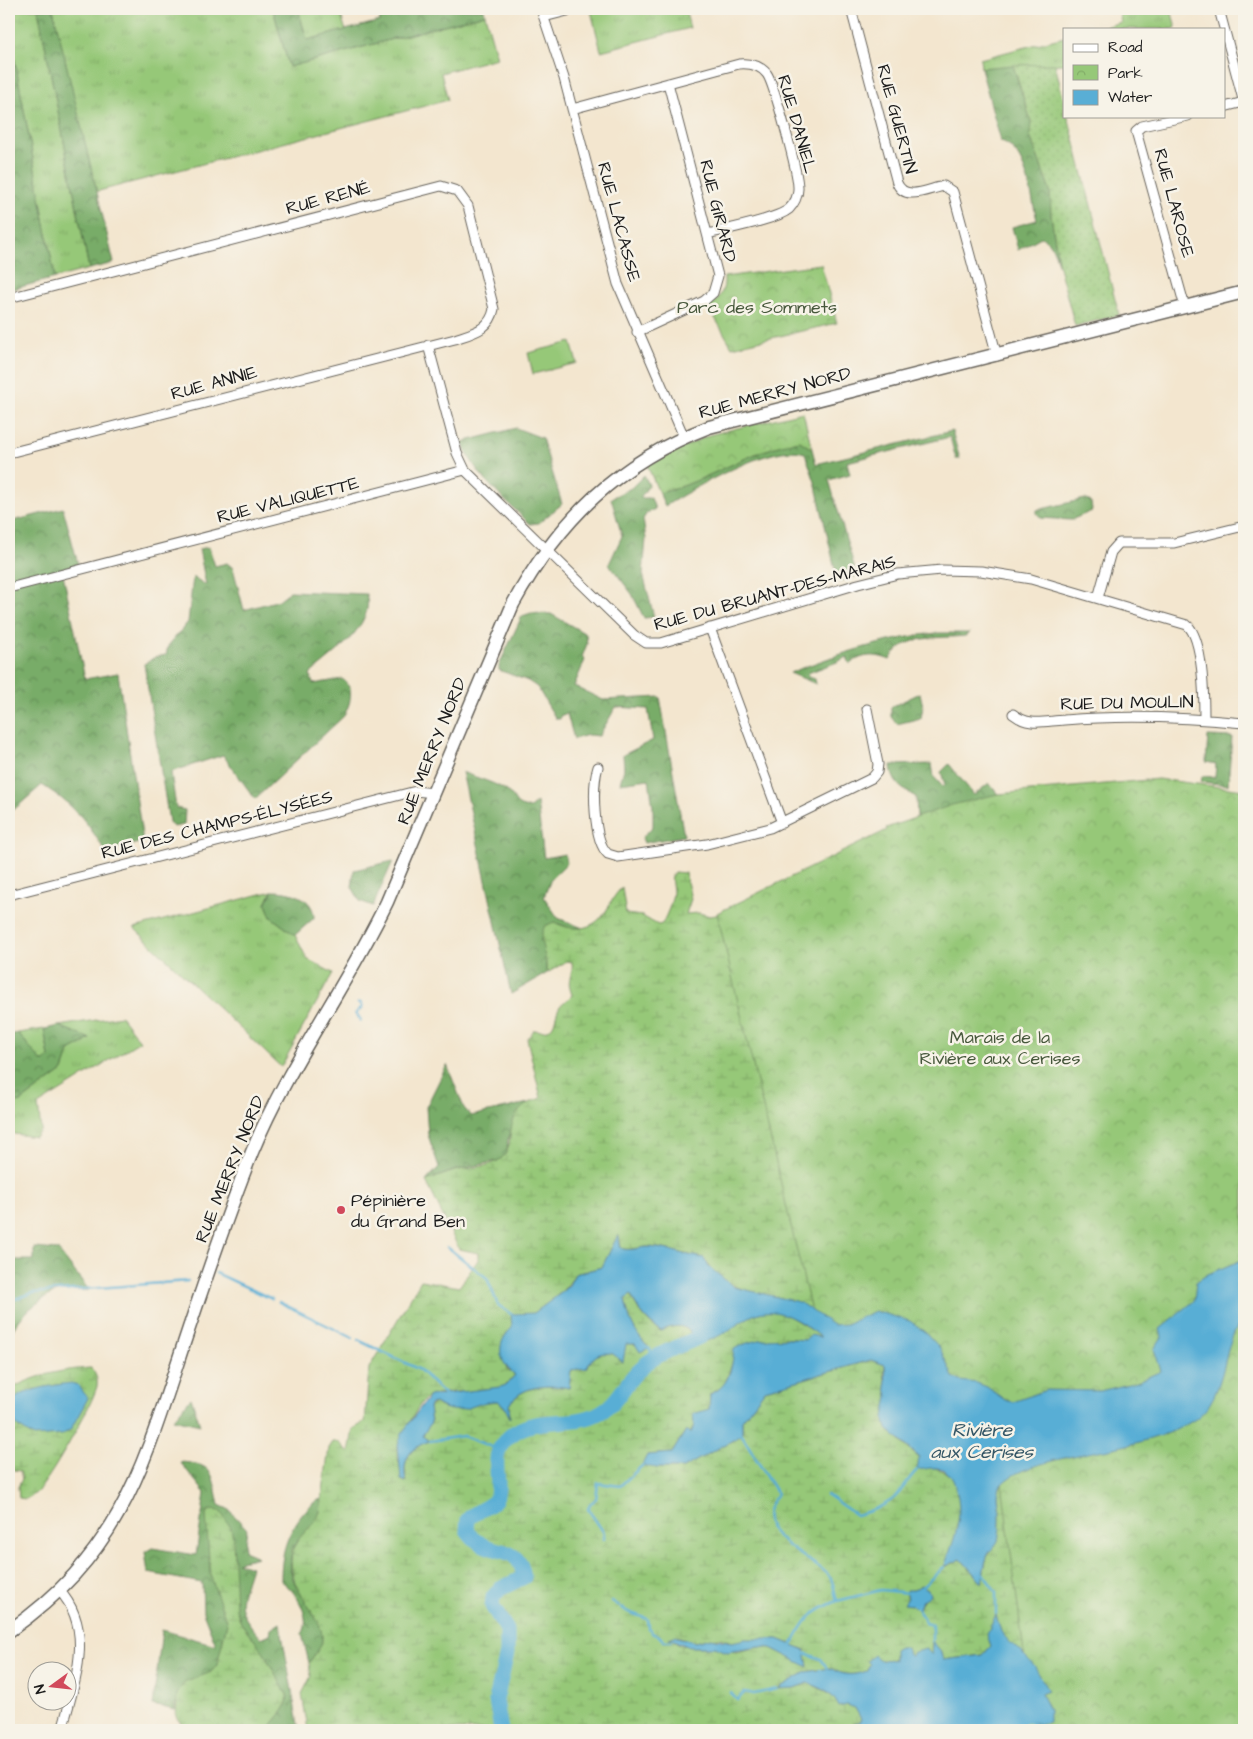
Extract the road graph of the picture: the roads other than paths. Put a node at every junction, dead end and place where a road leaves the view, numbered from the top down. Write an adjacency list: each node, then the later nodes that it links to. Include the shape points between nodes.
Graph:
1 (575, 9): 4 (street)
2 (851, 9): 18 (street, RUE GUERTIN, via 898,186 909,194 948,187 954,196)
3 (1220, 9): 5 (street)
4 (542, 13): 10 (street, RUE LACASSE)
5 (1225, 28)
6 (1226, 32): 8 (street)
7 (668, 84): 10 (street, RUE DANIEL); 12 (street, RUE GIRARD); 12 (street, RUE DANIEL, via 739,64 751,64 761,69 771,83 796,176 796,199 784,212)
8 (1244, 102): 9 (street)
9 (1226, 106)
10 (572, 109): 16 (street, RUE LACASSE, via 616,275)
11 (1179, 118): 15 (street, RUE LAROSE, via 1142,126 1136,131)
12 (708, 234): 16 (street, RUE GIRARD, via 718,276 713,293 704,301)
13 (1244, 292): 15 (main road, RUE MERRY NORD)
14 (9, 298): 17 (street, RUE RENÉ, via 446,187 462,195 468,206 494,309 491,319 480,330)
15 (1185, 307): 18 (main road, RUE MERRY NORD)
16 (637, 332): 19 (street, RUE LACASSE)
17 (428, 346): 20 (street, RUE ANNIE); 21 (street, via 457,453)
18 (997, 356): 19 (main road, RUE MERRY NORD, via 749,416)
19 (684, 437): 23 (main road, RUE MERRY NORD, via 614,479 577,512)
20 (9, 453)
21 (465, 470): 23 (street); 24 (street, RUE VALIQUETTE)
22 (1244, 526): 25 (street, via 1174,543 1119,543 1111,552)
23 (546, 550): 26 (street, RUE DU BRUANT-DES-MARAIS, via 641,641 656,644); 32 (main road, RUE MERRY NORD, via 503,623)
24 (9, 588)
25 (1098, 598): 26 (street, RUE DU BRUANT-DES-MARAIS, via 998,573 926,571 887,576); 29 (street, RUE DU BRUANT-DES-MARAIS, via 1190,627 1202,668)
26 (710, 628): 33 (street)
27 (867, 708): 33 (street, via 878,764 875,775 869,781)
28 (1013, 714): 29 (street, RUE DU MOULIN, via 1033,723 1115,716)
29 (1204, 718): 30 (street, RUE DU MOULIN)
30 (1244, 723)
31 (598, 766): 33 (street, via 594,798 601,843 611,856 707,844)
32 (433, 793): 34 (street, RUE DES CHAMPS-ÉLYSÉES, via 416,791); 35 (main road, RUE MERRY NORD, via 376,925 290,1076 253,1151 133,1488 94,1551)
33 (782, 823)
34 (9, 895)
35 (59, 1590): 36 (main road, RUE MERRY NORD); 37 (street, via 73,1608 80,1644 77,1672)
36 (9, 1631)
37 (62, 1730)

